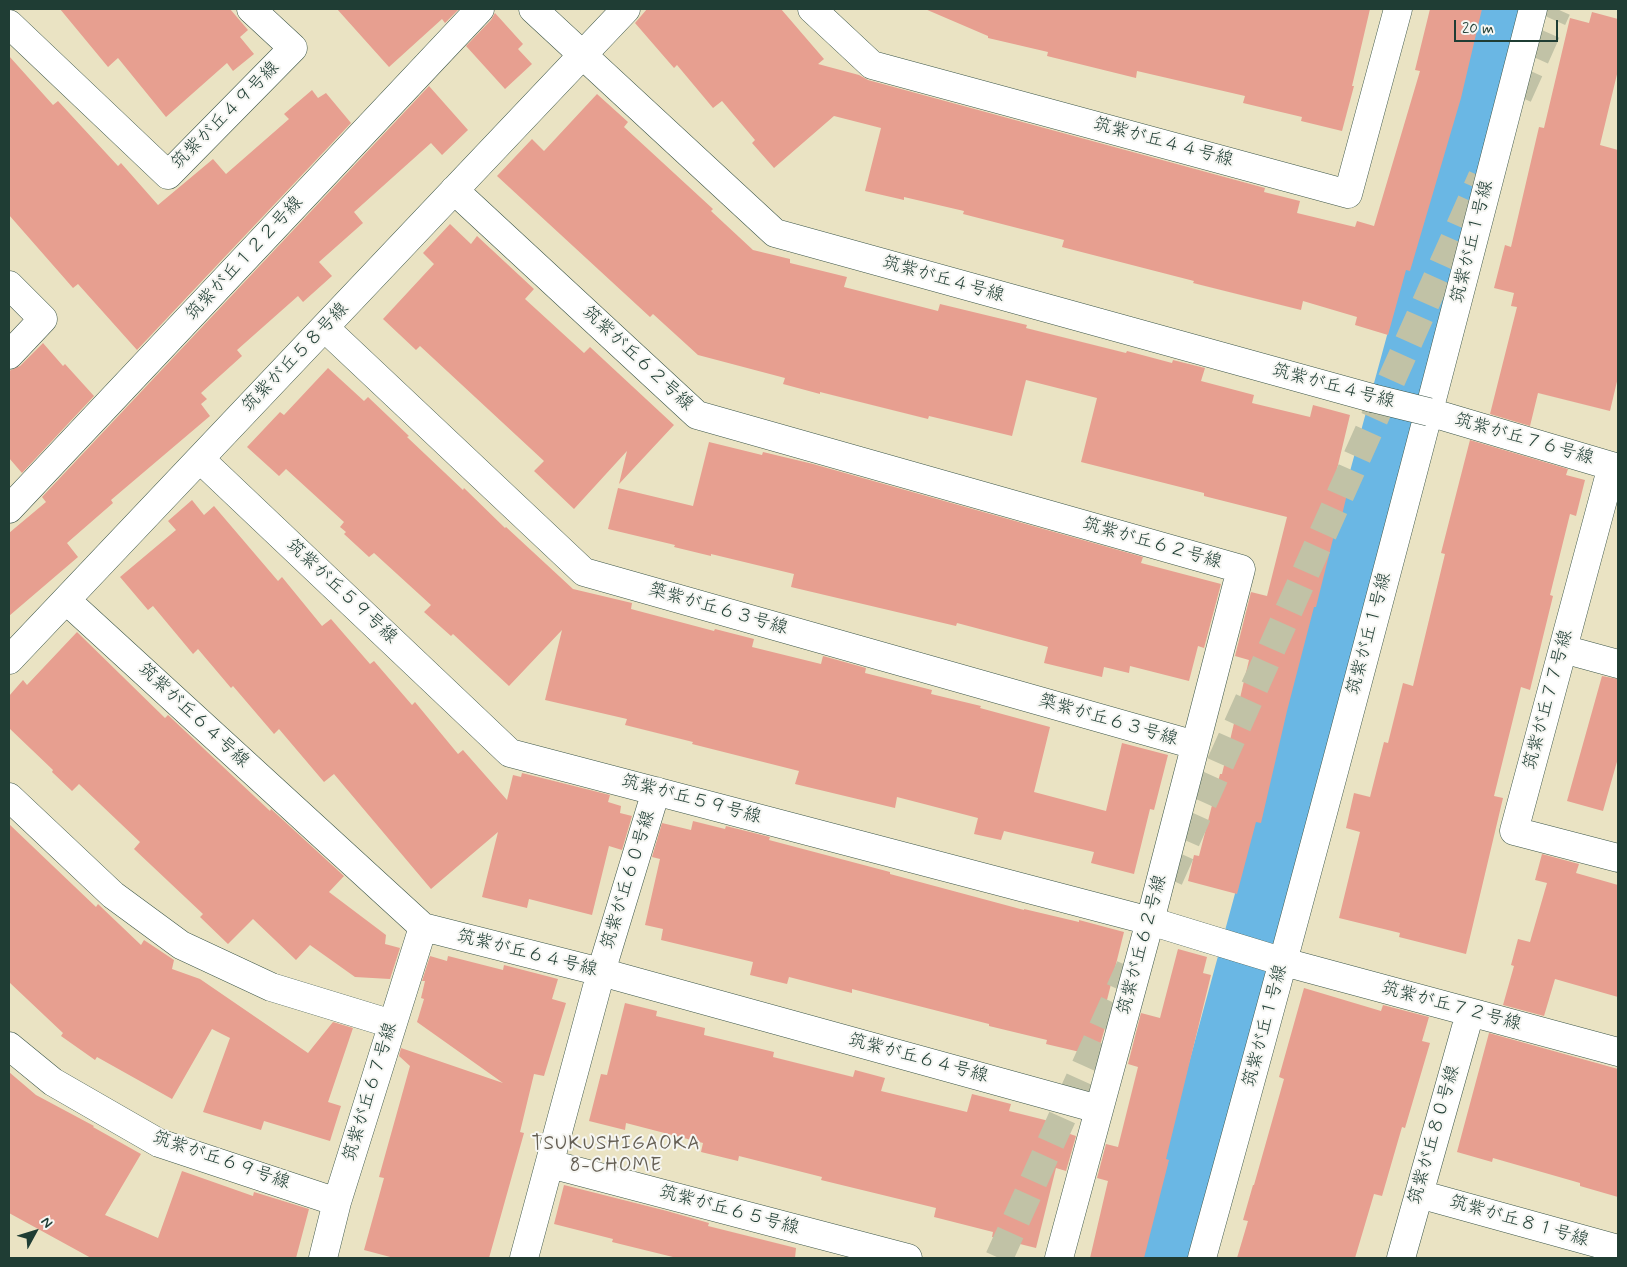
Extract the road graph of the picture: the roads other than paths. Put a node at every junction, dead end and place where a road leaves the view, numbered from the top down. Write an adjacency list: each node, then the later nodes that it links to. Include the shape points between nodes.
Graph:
1 (251, 9): 8 (street, 筑紫が丘４９号線, via 293,48 168,175)
2 (480, 9): 17 (street, 筑紫が丘１２２号線)
3 (533, 9): 9 (street, 筑紫が丘４号線)
4 (626, 9): 9 (street, 筑紫が丘５８号線)
5 (812, 9): 7 (street, 筑紫が丘４４号線, via 872,65 1348,194)
6 (1533, 9): 14 (street, 筑紫が丘１号線)
7 (1394, 10)
8 (9, 24)
9 (582, 55): 10 (street, 筑紫が丘５８号線); 14 (street, 筑紫が丘４号線, bridge, via 775,233)
10 (454, 190): 12 (street, 筑紫が丘５８号線); 22 (street, 筑紫が丘６２号線, via 697,415 1240,569)
11 (9, 285): 13 (street, via 43,319)
12 (325, 328): 15 (street, 筑紫が丘５８号線); 22 (street, 築紫が丘６３号線, via 584,572)
13 (9, 355)
14 (1429, 412): 16 (street, 筑紫が丘７６号線); 28 (street, 筑紫が丘１号線)
15 (200, 459): 18 (street, 筑紫が丘５８号線); 23 (street, 筑紫が丘５９号線, via 510,752)
16 (1615, 467): 19 (street, 筑紫が丘７７号線)
17 (9, 509)
18 (66, 600): 20 (street, 筑紫が丘５８号線); 27 (street, 筑紫が丘６４号線)
19 (1563, 649): 21 (street); 25 (street, 筑紫が丘７７号線, via 1514,830)
20 (9, 660)
21 (1618, 664)
22 (1195, 746): 26 (street, 筑紫が丘６２号線)
23 (656, 791): 26 (street, 筑紫が丘５９号線); 29 (street, 筑紫が丘６０号線)
24 (9, 797): 31 (street, via 113,895 181,945 271,987)
25 (1618, 858)
26 (1150, 921): 28 (street, 筑紫が丘５９号線); 34 (street, 筑紫が丘６２号線)
27 (423, 927): 29 (street, 筑紫が丘６４号線); 31 (street, 筑紫が丘６７号線)
28 (1284, 962): 30 (street, 筑紫が丘７２号線); 43 (street, 筑紫が丘１号線)
29 (602, 972): 34 (street, 筑紫が丘６４号線); 35 (street, 筑紫が丘６０号線)
30 (1470, 1013): 33 (street, 筑紫が丘７２号線); 36 (street, 筑紫が丘８０号線)
31 (392, 1024): 37 (street, 筑紫が丘６７号線)
32 (9, 1046): 37 (street, 筑紫が丘６９号線, via 53,1082 159,1143)
33 (1618, 1052)
34 (1098, 1109): 42 (street, 筑紫が丘６２号線)
35 (550, 1164): 40 (street, 筑紫が丘６０号線); 41 (street, 筑紫が丘６５号線)
36 (1419, 1194): 38 (street, 筑紫が丘８１号線); 44 (street, 筑紫が丘８０号線)
37 (337, 1202): 39 (street, 筑紫が丘６７号線)
38 (1618, 1249)
39 (323, 1258)
40 (524, 1258)
41 (908, 1258)
42 (1059, 1258)
43 (1202, 1258)
44 (1401, 1258)

